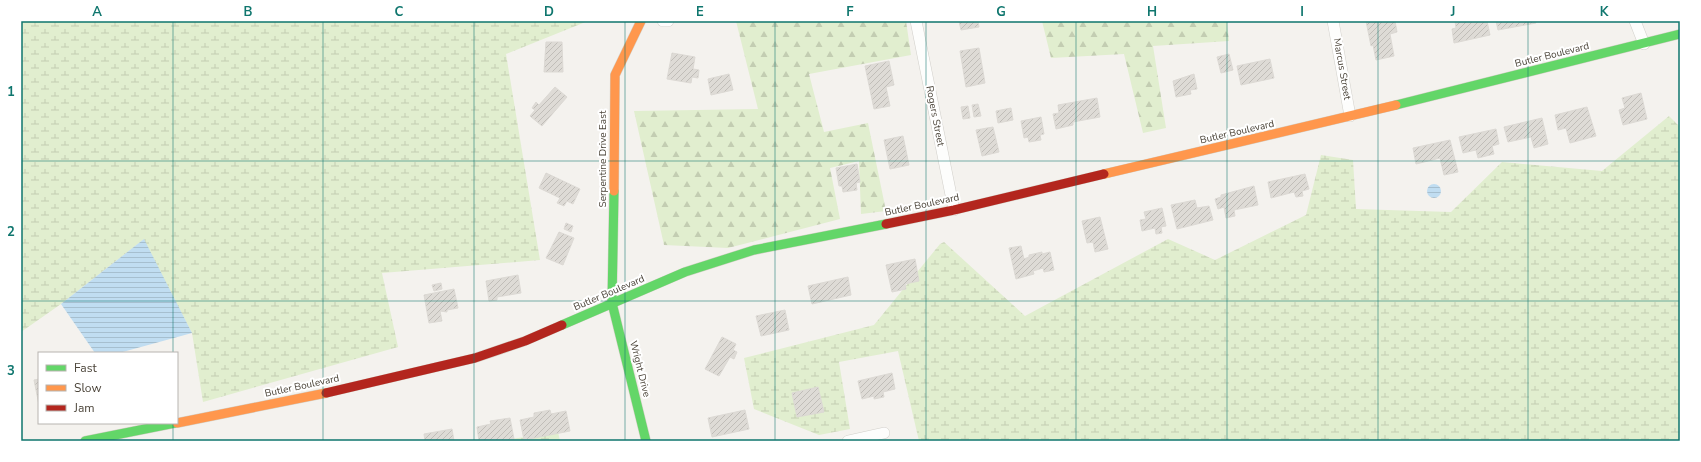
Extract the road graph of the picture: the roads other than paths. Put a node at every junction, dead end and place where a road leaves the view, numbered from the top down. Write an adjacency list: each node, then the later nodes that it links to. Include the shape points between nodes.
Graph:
1 (641, 21): 11 (street, Serpentine Drive East, via 615,75)
2 (663, 21): 3 (street)
3 (668, 21)
4 (916, 21): 10 (street, Rogers Street)
5 (1333, 21): 9 (street, Marcus Street)
6 (1635, 21): 8 (street)
7 (1680, 34): 8 (street, Butler Boulevard)
8 (1644, 44): 9 (street, Butler Boulevard)
9 (1350, 116): 10 (street, Butler Boulevard)
10 (954, 210): 11 (street, Butler Boulevard, via 754,250 685,272)
11 (612, 303): 12 (street, Butler Boulevard, via 526,341 475,358 321,394); 16 (street, Wright Drive)
12 (178, 423)
13 (171, 424): 15 (street, Butler Boulevard)
14 (884, 433): 17 (street)
15 (84, 441)
16 (646, 441)
17 (848, 441)

